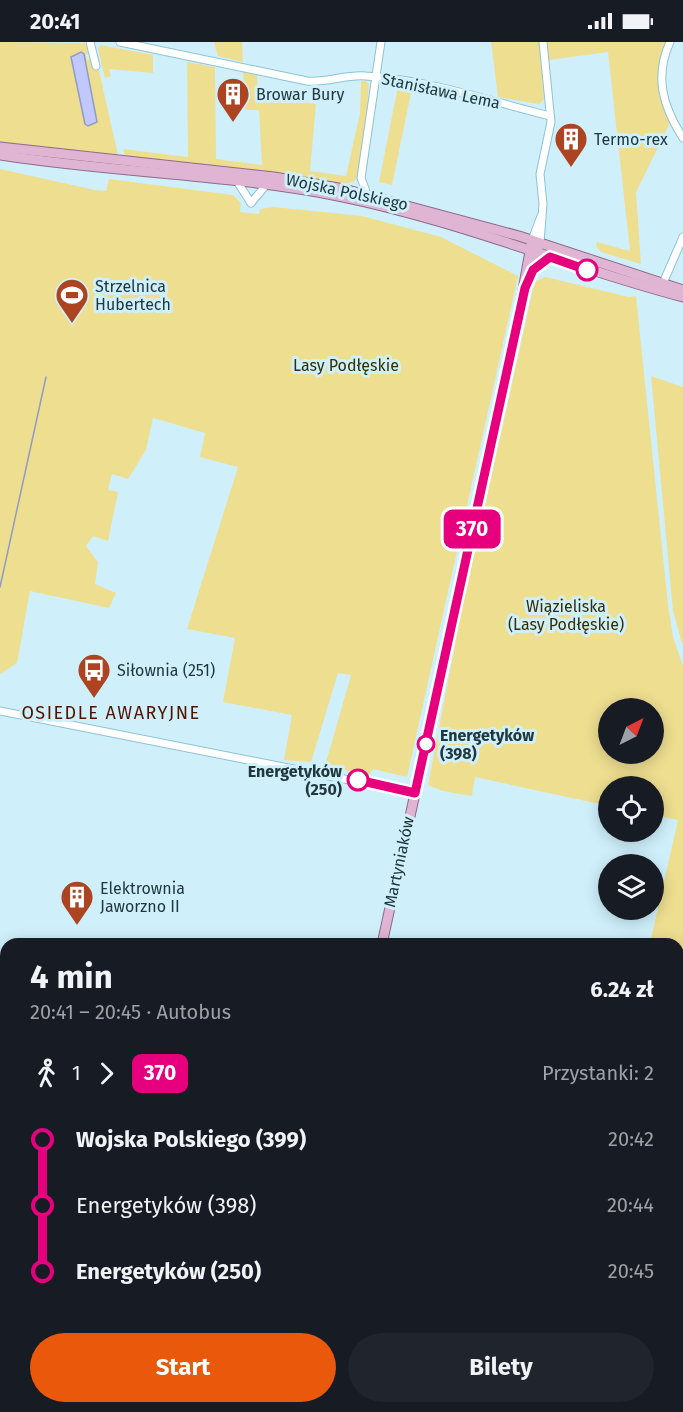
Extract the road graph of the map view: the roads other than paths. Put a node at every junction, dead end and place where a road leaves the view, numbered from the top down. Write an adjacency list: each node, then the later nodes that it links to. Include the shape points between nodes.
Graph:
1 (90, 42): 6 (street)
2 (120, 42): 7 (street, Stanisława Lema, via 307,81)
3 (381, 42): 7 (street)
4 (543, 42): 8 (street)
5 (670, 42): 9 (street, via 660,72 661,89)
6 (96, 66)
7 (375, 76): 8 (street, Stanisława Lema, via 436,86); 12 (street)
8 (550, 117): 18 (street, via 540,174 542,216)
9 (683, 138)
10 (0, 147): 15 (main road, Wojska Polskiego, via 274,177)
11 (0, 155): 13 (main road, Wojska Polskiego)
12 (361, 178): 15 (street); 16 (street)
13 (237, 181): 14 (main road, Wojska Polskiego); 14 (street, via 251,203)
14 (267, 184): 19 (main road, Wojska Polskiego, via 394,208)
15 (351, 190): 16 (main road, Wojska Polskiego)
16 (367, 194): 18 (main road, Wojska Polskiego)
17 (683, 237): 23 (street)
18 (536, 241): 20 (main road, Martyniaków); 23 (main road, Wojska Polskiego)
19 (515, 246): 20 (main road, Wojska Polskiego); 22 (main road)
20 (534, 252): 21 (main road, Wojska Polskiego); 22 (main road, Martyniaków)
21 (550, 257): 22 (main road); 25 (main road, Wojska Polskiego)
22 (530, 267): 27 (main road, Martyniaków)
23 (663, 283): 24 (main road, Wojska Polskiego)
24 (683, 290)
25 (683, 297)
26 (0, 711): 27 (street)
27 (415, 793): 28 (main road, Martyniaków)
28 (382, 938)

